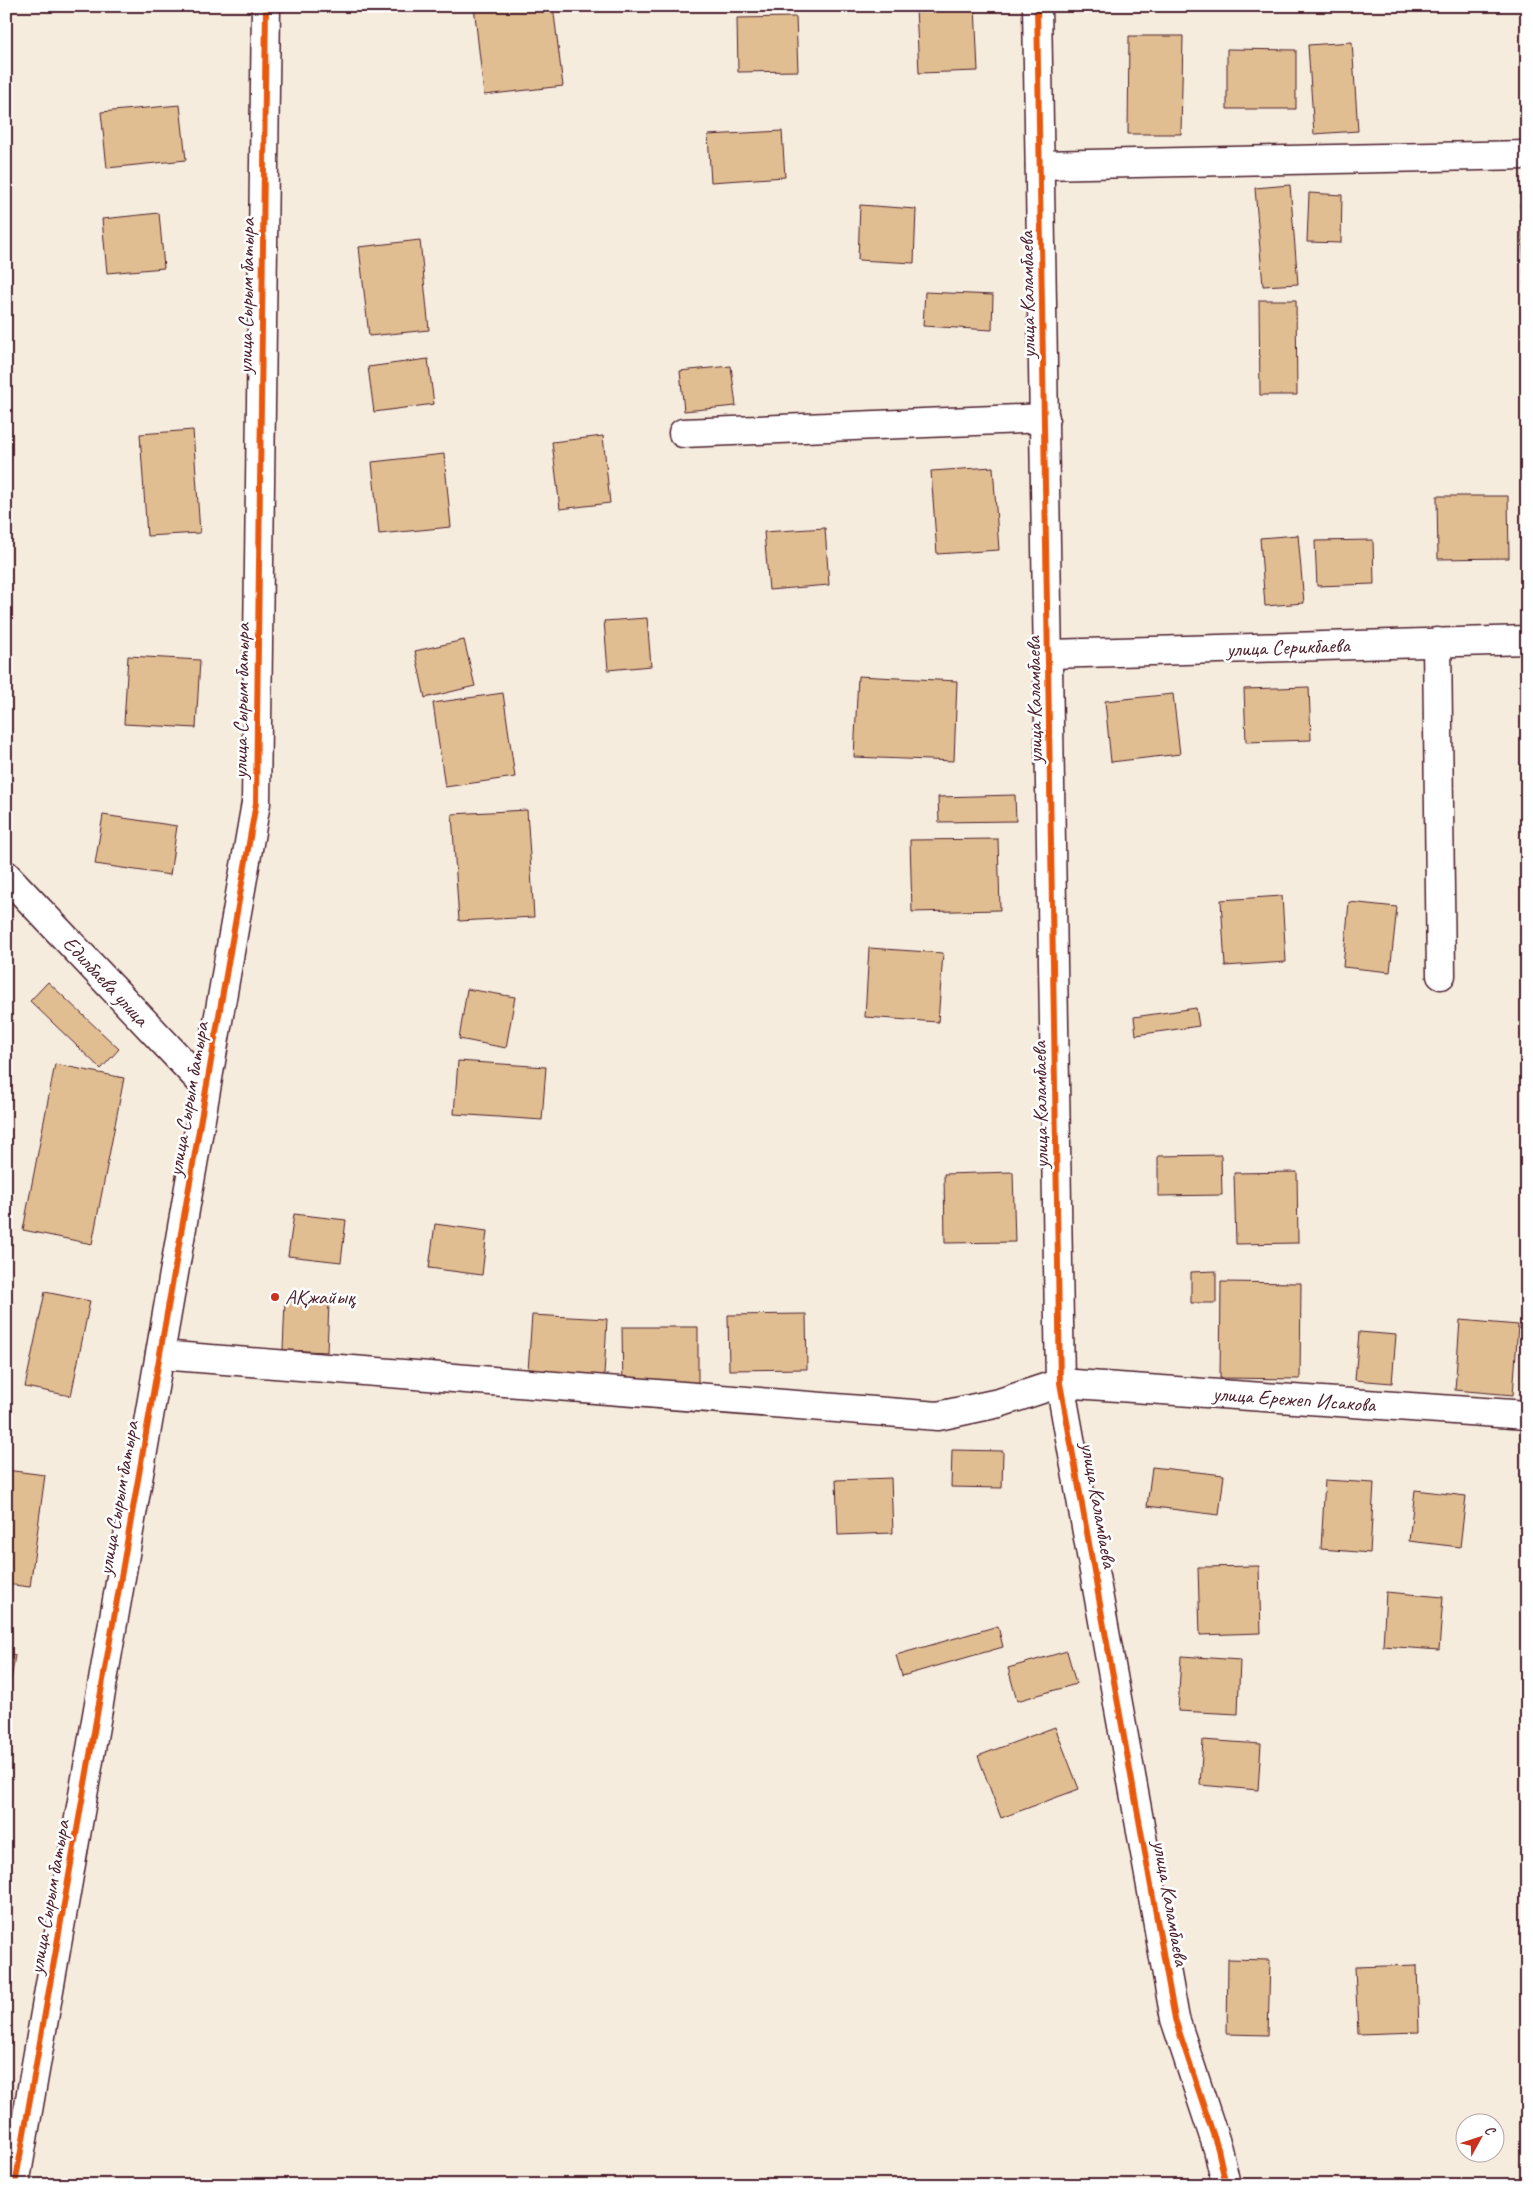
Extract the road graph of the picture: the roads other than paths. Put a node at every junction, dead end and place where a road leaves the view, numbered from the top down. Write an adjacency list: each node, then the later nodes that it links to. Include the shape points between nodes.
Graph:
1 (266, 6): 12 (street, улица Сырым батыра, via 256,803)
2 (1038, 6): 4 (street, улица Каламбаева)
3 (1527, 155): 4 (street)
4 (1040, 165): 5 (street, улица Каламбаева)
5 (1045, 418): 6 (street); 9 (street, улица Каламбаева)
6 (683, 433)
7 (1527, 640): 8 (street, улица Серикбаева)
8 (1437, 642): 9 (street, улица Серикбаева); 11 (street)
9 (1050, 654): 14 (street, улица Каламбаева)
10 (6, 875): 12 (street, Едилбаева улица)
11 (1440, 975)
12 (206, 1087): 13 (street, улица Сырым батыра)
13 (160, 1356): 14 (street, via 938,1416 999,1403); 16 (street, улица Сырым батыра)
14 (1060, 1383): 15 (street, улица Ережеп Исакова); 17 (street, улица Каламбаева, via 1175,2019 1218,2149)
15 (1527, 1415)
16 (15, 2185)
17 (1226, 2185)

